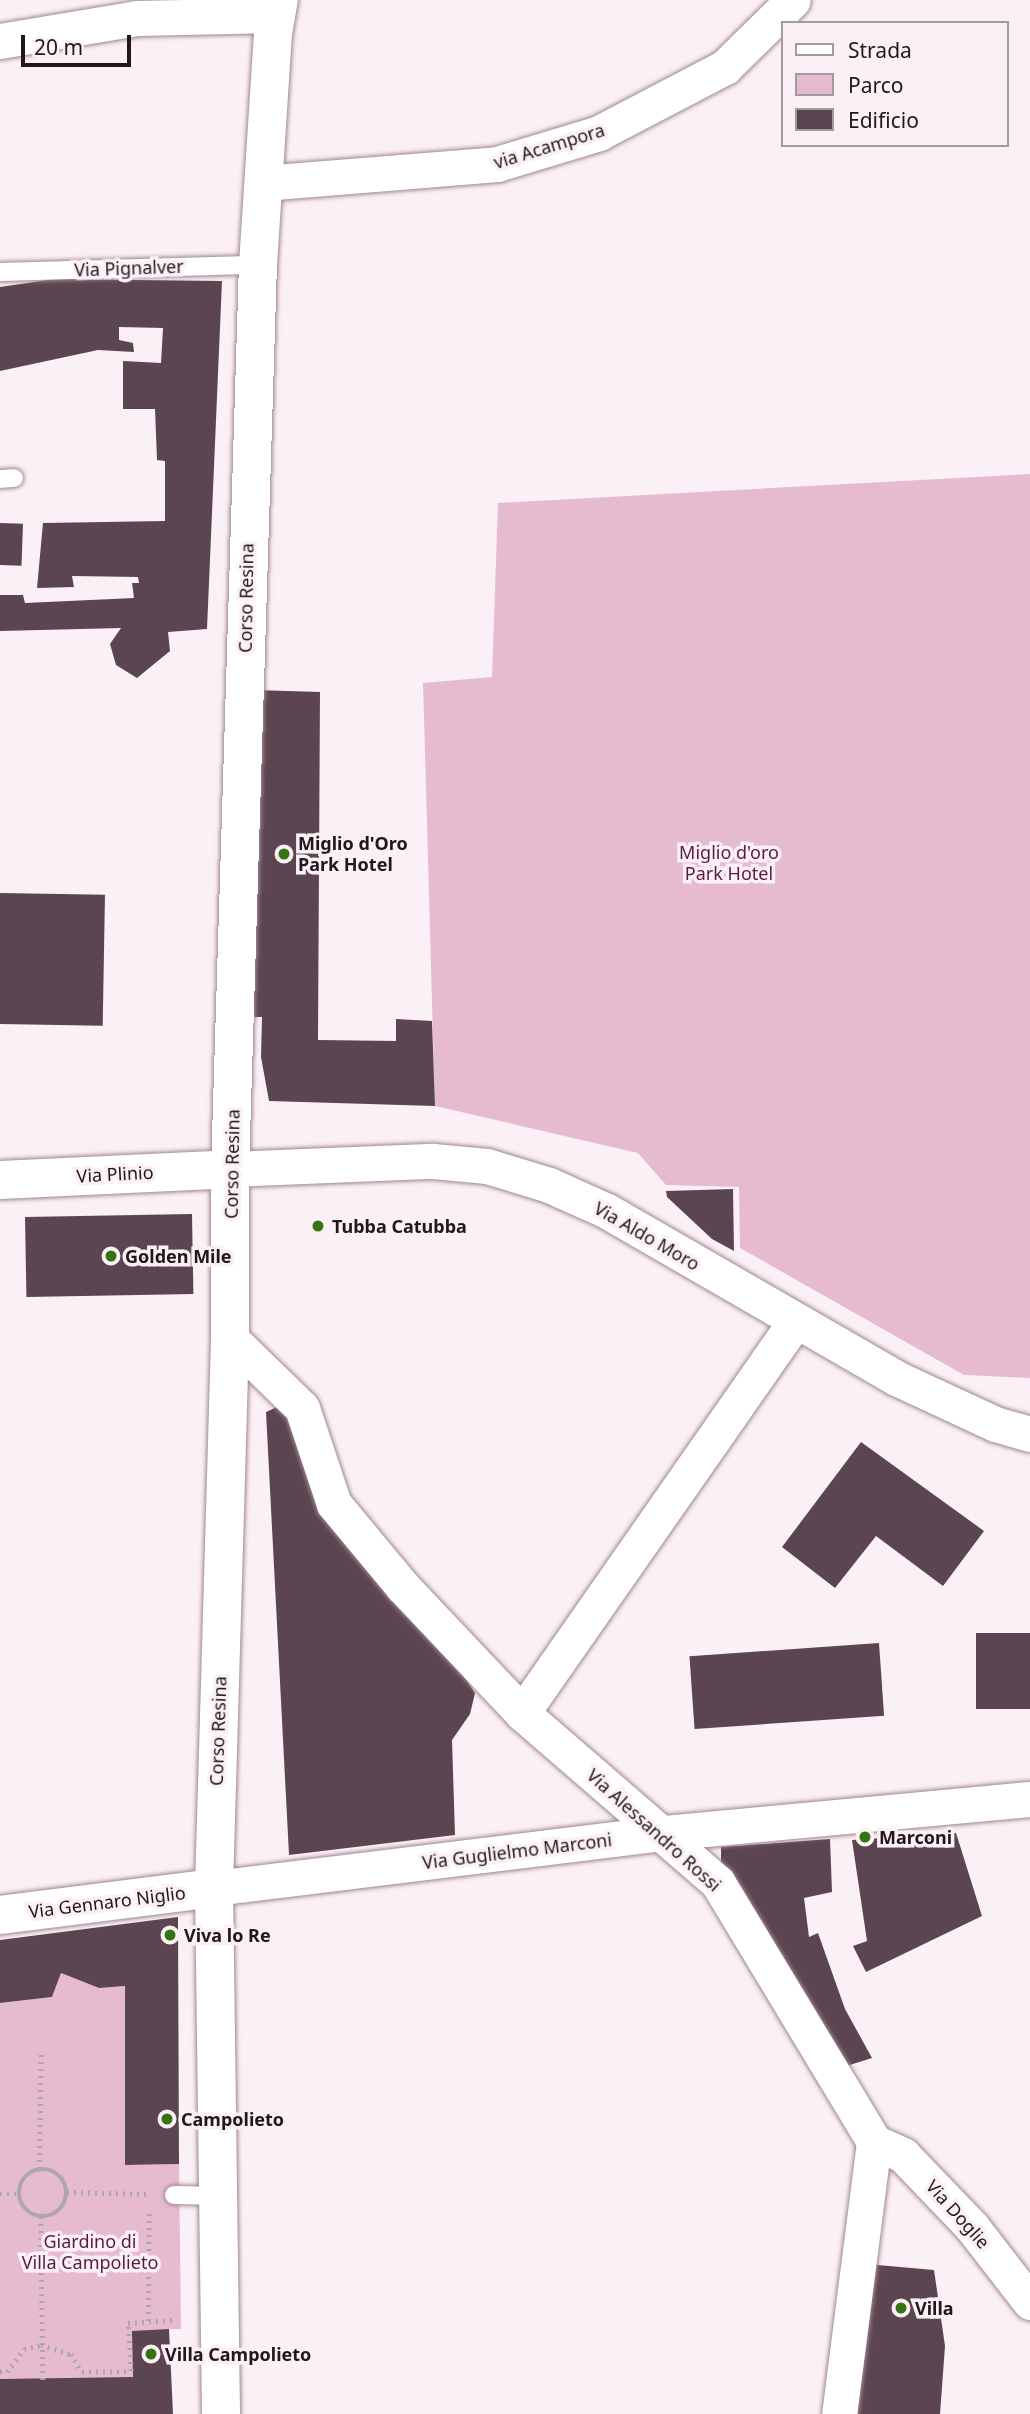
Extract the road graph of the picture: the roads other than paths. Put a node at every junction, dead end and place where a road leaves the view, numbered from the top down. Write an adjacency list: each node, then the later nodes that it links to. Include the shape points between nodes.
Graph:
1 (793, 0): 4 (street, via Acampora, via 725,67 599,133 497,164)
2 (278, 7): 3 (street, via 137,18); 4 (main road, Corso Resina)
3 (0, 41)
4 (263, 183): 5 (main road, Corso Resina)
5 (258, 265): 6 (lane, Via Pignalver); 7 (main road, Corso Resina)
6 (0, 272)
7 (230, 1169): 8 (main road, Via Plinio); 9 (street, Via Aldo Moro, via 433,1161 487,1166 550,1185 607,1210); 10 (main road, Corso Resina)
8 (0, 1180)
9 (795, 1321): 11 (street, Via Aldo Moro, via 896,1378 995,1424); 12 (street)
10 (230, 1338): 12 (street, Via Alessandro Rossi, via 302,1408 334,1504 402,1586); 15 (main road, Corso Resina)
11 (1030, 1434)
12 (522, 1713): 14 (street, Via Alessandro Rossi)
13 (1030, 1799): 14 (street, Via Guglielmo Marconi)
14 (663, 1833): 15 (street, Via Guglielmo Marconi); 17 (street, Via Alessandro Rossi, via 718,1883)
15 (214, 1888): 16 (main road, Via Gennaro Niglio); 19 (main road, Corso Resina)
16 (0, 1916)
17 (874, 2141): 20 (street, Via Doglie, via 903,2155 972,2227); 22 (street)
18 (174, 2196): 19 (lane)
19 (219, 2196): 21 (main road, Corso Resina)
20 (1030, 2302)
21 (221, 2414)
22 (839, 2414)

